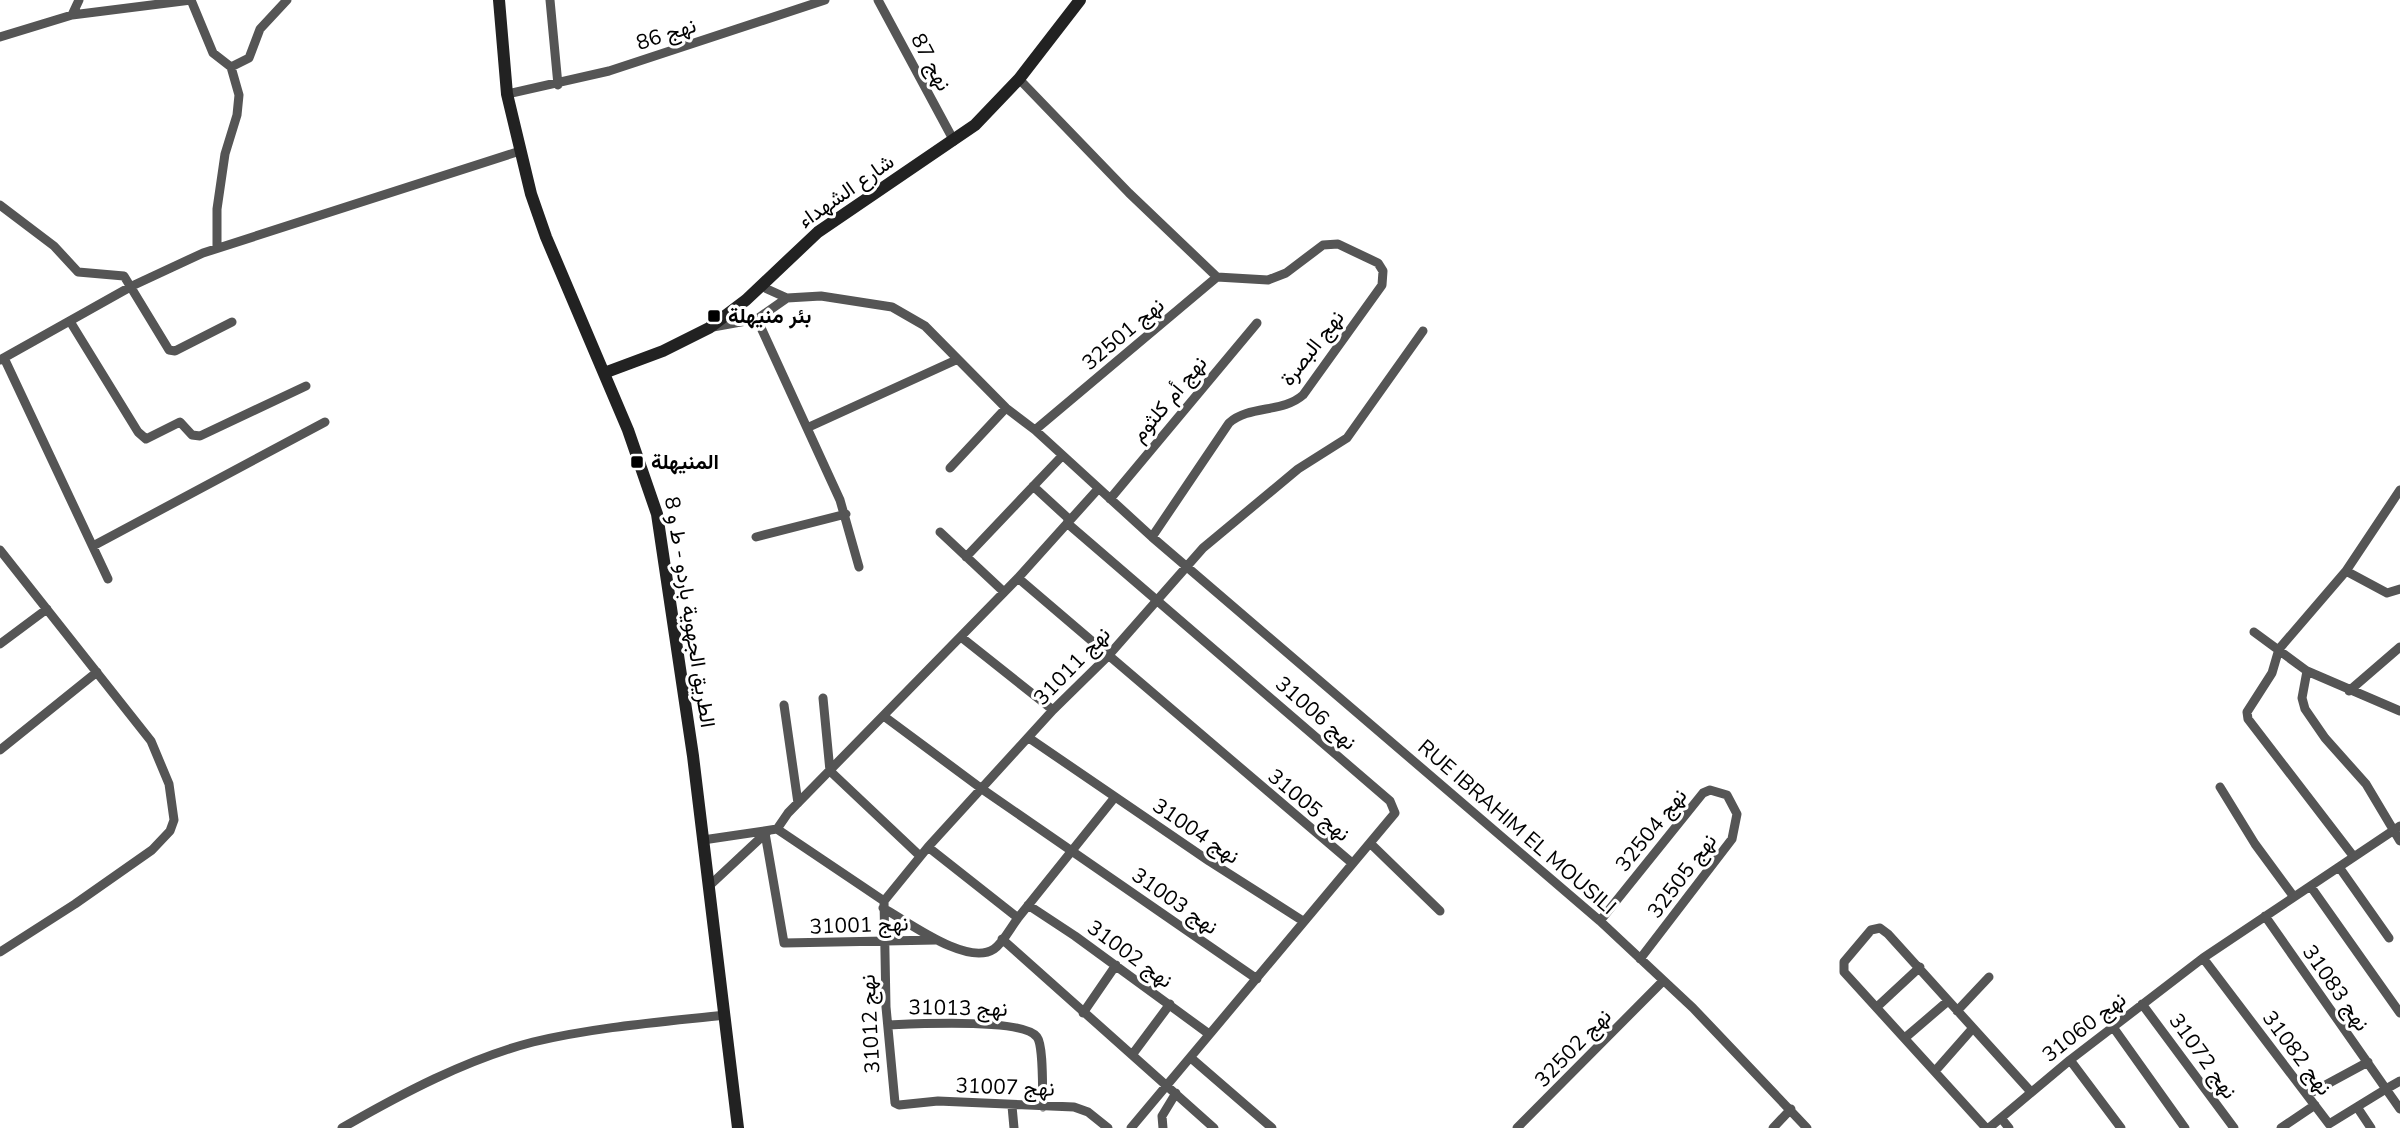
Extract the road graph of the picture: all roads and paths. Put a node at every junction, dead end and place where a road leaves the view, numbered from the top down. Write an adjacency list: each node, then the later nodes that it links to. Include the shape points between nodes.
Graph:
1 (79, 0): 9 (street)
2 (191, 0): 9 (street); 11 (street, via 213,53)
3 (287, 0): 11 (street, via 260,29 249,58)
4 (499, 0): 14 (main road, الطريق الجهوية باردو - ط و 8)
5 (550, 0): 13 (street)
6 (825, 0): 13 (street, نهج 86)
7 (878, 0): 15 (street, نهج 87)
8 (1080, 0): 12 (main road, شارع الشهداء)
9 (72, 15): 10 (street)
10 (0, 37)
11 (232, 67): 18 (street, via 239,107 225,154)
12 (1019, 79): 15 (main road, شارع الشهداء); 19 (street)
13 (558, 85): 14 (street, نهج 86)
14 (507, 94): 16 (main road, الطريق الجهوية باردو - ط و 8)
15 (954, 141): 20 (main road, شارع الشهداء, via 818,232)
16 (520, 151): 18 (street); 31 (main road, الطريق الجهوية باردو - ط و 8, via 538,216)
17 (0, 205): 21 (street, via 54,246 78,272 120,274)
18 (217, 248): 21 (street)
19 (1217, 277): 36 (street, نهج 32501); 47 (street, نهج البصرة, via 1268,280 1286,273 1323,245 1338,244 1383,271 1381,285 1303,395 1229,423)
20 (762, 283): 22 (street); 27 (main road, شارع الشهداء)
21 (132, 286): 24 (street, via 172,351); 25 (street)
22 (787, 298): 23 (street); 30 (street, RUE IBRAHIM EL MOUSILI, via 831,297 892,307 925,326)
23 (757, 319): 27 (street); 35 (street)
24 (232, 322)
25 (71, 323): 29 (street); 32 (street, via 146,439 180,422 192,435 200,436)
26 (1257, 323): 42 (street, نهج أم كلثوم)
27 (709, 328): 31 (main road, شارع الشهداء, via 672,348)
28 (1423, 331): 52 (street, نهج 31011, via 1346,438 1227,527)
29 (2, 359): 48 (street)
30 (956, 360): 33 (street, RUE IBRAHIM EL MOUSILI); 35 (street)
31 (604, 373): 84 (main road, الطريق الجهوية باردو - ط و 8, via 657,514)
32 (306, 386)
33 (1006, 408): 36 (street, RUE IBRAHIM EL MOUSILI); 38 (street)
34 (325, 422): 48 (street)
35 (809, 427): 43 (street)
36 (1035, 430): 37 (street, RUE IBRAHIM EL MOUSILI)
37 (1062, 456): 39 (street); 40 (street, RUE IBRAHIM EL MOUSILI)
38 (950, 468)
39 (1033, 486): 44 (street); 50 (street)
40 (1098, 489): 42 (street, RUE IBRAHIM EL MOUSILI); 44 (street)
41 (2400, 490): 53 (street)
42 (1110, 499): 47 (street, RUE IBRAHIM EL MOUSILI)
43 (846, 514): 46 (street); 51 (street)
44 (1068, 522): 54 (street); 58 (street)
45 (940, 532): 50 (street)
46 (756, 537)
47 (1152, 537): 52 (street, RUE IBRAHIM EL MOUSILI)
48 (93, 546): 55 (street)
49 (0, 550): 59 (street)
50 (966, 557): 57 (street)
51 (859, 568)
52 (1188, 568): 58 (street, نهج 31011); 102 (street, RUE IBRAHIM EL MOUSILI)
53 (2346, 571): 56 (street, via 2387,593); 64 (street)
54 (1018, 578): 57 (street); 65 (street, نهج 31005)
55 (108, 579)
56 (2400, 589)
57 (1004, 592): 61 (street)
58 (1157, 602): 65 (street, نهج 31011); 86 (street, نهج 31006, via 1390,801 1394,816)
59 (47, 609): 62 (street); 67 (street)
60 (2254, 632): 64 (street)
61 (961, 637): 71 (street); 73 (street)
62 (0, 645)
63 (2400, 647): 68 (street)
64 (2279, 649): 66 (street); 90 (street, via 2272,673 2250,703 2248,719)
65 (1108, 656): 71 (street, نهج 31011); 91 (street, نهج 31005)
66 (2307, 671): 68 (street); 82 (street, via 2302,698 2305,709)
67 (97, 672): 75 (street); 107 (street, via 151,741 164,766 174,820 152,850)
68 (2349, 691): 72 (street)
69 (823, 698): 76 (street)
70 (784, 705): 81 (street)
71 (1053, 710): 74 (street, نهج 31011)
72 (2400, 711)
73 (885, 717): 76 (street); 78 (street, نهج 31003)
74 (1030, 738): 78 (street, نهج 31011); 80 (street, نهج 31004)
75 (0, 750)
76 (830, 771): 81 (street); 89 (street)
77 (2220, 787): 95 (street)
78 (982, 789): 87 (street, نهج 31011); 88 (street, نهج 31003)
79 (1703, 793): 102 (street, نهج 32504); 109 (street, نهج 32505, via 1710,790 1727,795 1737,814 1736,829)
80 (1115, 797): 88 (street); 101 (street, نهج 31004)
81 (798, 803): 83 (street)
82 (2396, 829): 85 (street); 90 (street)
83 (772, 830): 84 (street); 93 (street); 96 (street); 106 (street, نهج 31001, via 784,943)
84 (703, 840): 93 (main road, الطريق الجهوية باردو - ط و 8)
85 (2400, 841)
86 (1372, 845): 91 (street, نهج 31006); 98 (street)
87 (928, 847): 89 (street, نهج 31011); 100 (street)
88 (1073, 851): 97 (street); 113 (street, نهج 31003)
89 (920, 856): 96 (street, نهج 31011)
90 (2354, 857): 92 (street)
91 (1352, 863): 101 (street, نهج 31005)
92 (2339, 867): 94 (street); 103 (street)
93 (708, 887): 122 (main road, الطريق الجهوية باردو - ط و 8)
94 (2311, 887): 95 (street); 121 (street)
95 (2294, 897): 99 (street)
96 (883, 905): 105 (street); 106 (street, نهج 31012)
97 (1028, 905): 100 (street); 110 (street, نهج 31002)
98 (1440, 911)
99 (2264, 916): 108 (street, نهج 31060); 131 (street, نهج 31083)
100 (1018, 918): 104 (street)
101 (1303, 921): 113 (street, نهج 31005)
102 (1600, 921): 109 (street, RUE IBRAHIM EL MOUSILI)
103 (2389, 938)
104 (1002, 939): 105 (street, via 997,947 978,953); 120 (street)
105 (936, 940): 106 (street, نهج 31001)
106 (884, 943): 123 (street, نهج 31012)
107 (0, 952)
108 (2203, 958): 117 (street, نهج 31060); 138 (street, نهج 31082)
109 (1640, 959): 114 (street, RUE IBRAHIM EL MOUSILI)
110 (1116, 965): 116 (street, نهج 31002); 120 (street)
111 (1920, 967): 115 (street); 118 (street); 118 (street, via 1880,928 1871,930 1843,967)
112 (1989, 977): 119 (street)
113 (1257, 979): 126 (street)
114 (1664, 981): 145 (street, RUE IBRAHIM EL MOUSILI); 156 (street, نهج 32502)
115 (1948, 1001): 119 (street); 127 (street)
116 (1170, 1004): 126 (street, نهج 31002); 128 (street)
117 (2142, 1004): 124 (street, نهج 31060); 163 (street, نهج 31072)
118 (1878, 1006): 127 (street)
119 (1957, 1011): 125 (street)
120 (1083, 1013): 128 (street)
121 (2400, 1013)
122 (725, 1016): 148 (street, via 609,1028 533,1042 447,1074); 149 (main road, الطريق الجهوية باردو - ط و 8)
123 (888, 1025): 139 (street, نهج 31012); 142 (street, نهج 31013, via 983,1025 1031,1032 1040,1043)
124 (2113, 1027): 130 (street, نهج 31060); 162 (street)
125 (1973, 1028): 132 (street); 136 (street)
126 (1209, 1034): 129 (street)
127 (1906, 1037): 132 (street)
128 (1132, 1055): 134 (street)
129 (1191, 1058): 134 (street); 155 (street)
130 (2070, 1060): 136 (street, نهج 31060); 161 (street)
131 (2368, 1062): 135 (street, نهج 31083); 138 (street)
132 (1936, 1070): 159 (street)
133 (2400, 1081): 135 (street, نهج 31082)
134 (1167, 1085): 137 (street); 152 (street)
135 (2386, 1089): 143 (street, نهج 31082); 144 (street)
136 (2031, 1092): 146 (street, نهج 31060)
137 (1176, 1093): 153 (street, via 1162,1116); 154 (street)
138 (2307, 1095): 140 (street, نهج 31082)
139 (895, 1102): 141 (street, نهج 31007)
140 (2315, 1105): 147 (street, نهج 31082); 164 (street)
141 (1012, 1106): 142 (street, نهج 31007); 150 (street)
142 (1043, 1107): 151 (street, نهج 31007, via 1074,1107)
143 (2357, 1107): 147 (street, نهج 31082); 165 (street)
144 (2400, 1109)
145 (1791, 1110): 157 (street); 158 (street, RUE IBRAHIM EL MOUSILI)
146 (2001, 1118): 159 (street, نهج 31060); 160 (street)
147 (2331, 1126)
148 (342, 1128)
149 (738, 1128)
150 (1014, 1128)
151 (1108, 1128)
152 (1131, 1128)
153 (1163, 1128)
154 (1214, 1128)
155 (1272, 1128)
156 (1517, 1128)
157 (1773, 1128)
158 (1807, 1128)
159 (1987, 1128)
160 (2009, 1128)
161 (2121, 1128)
162 (2185, 1128)
163 (2234, 1128)
164 (2281, 1128)
165 (2371, 1128)

